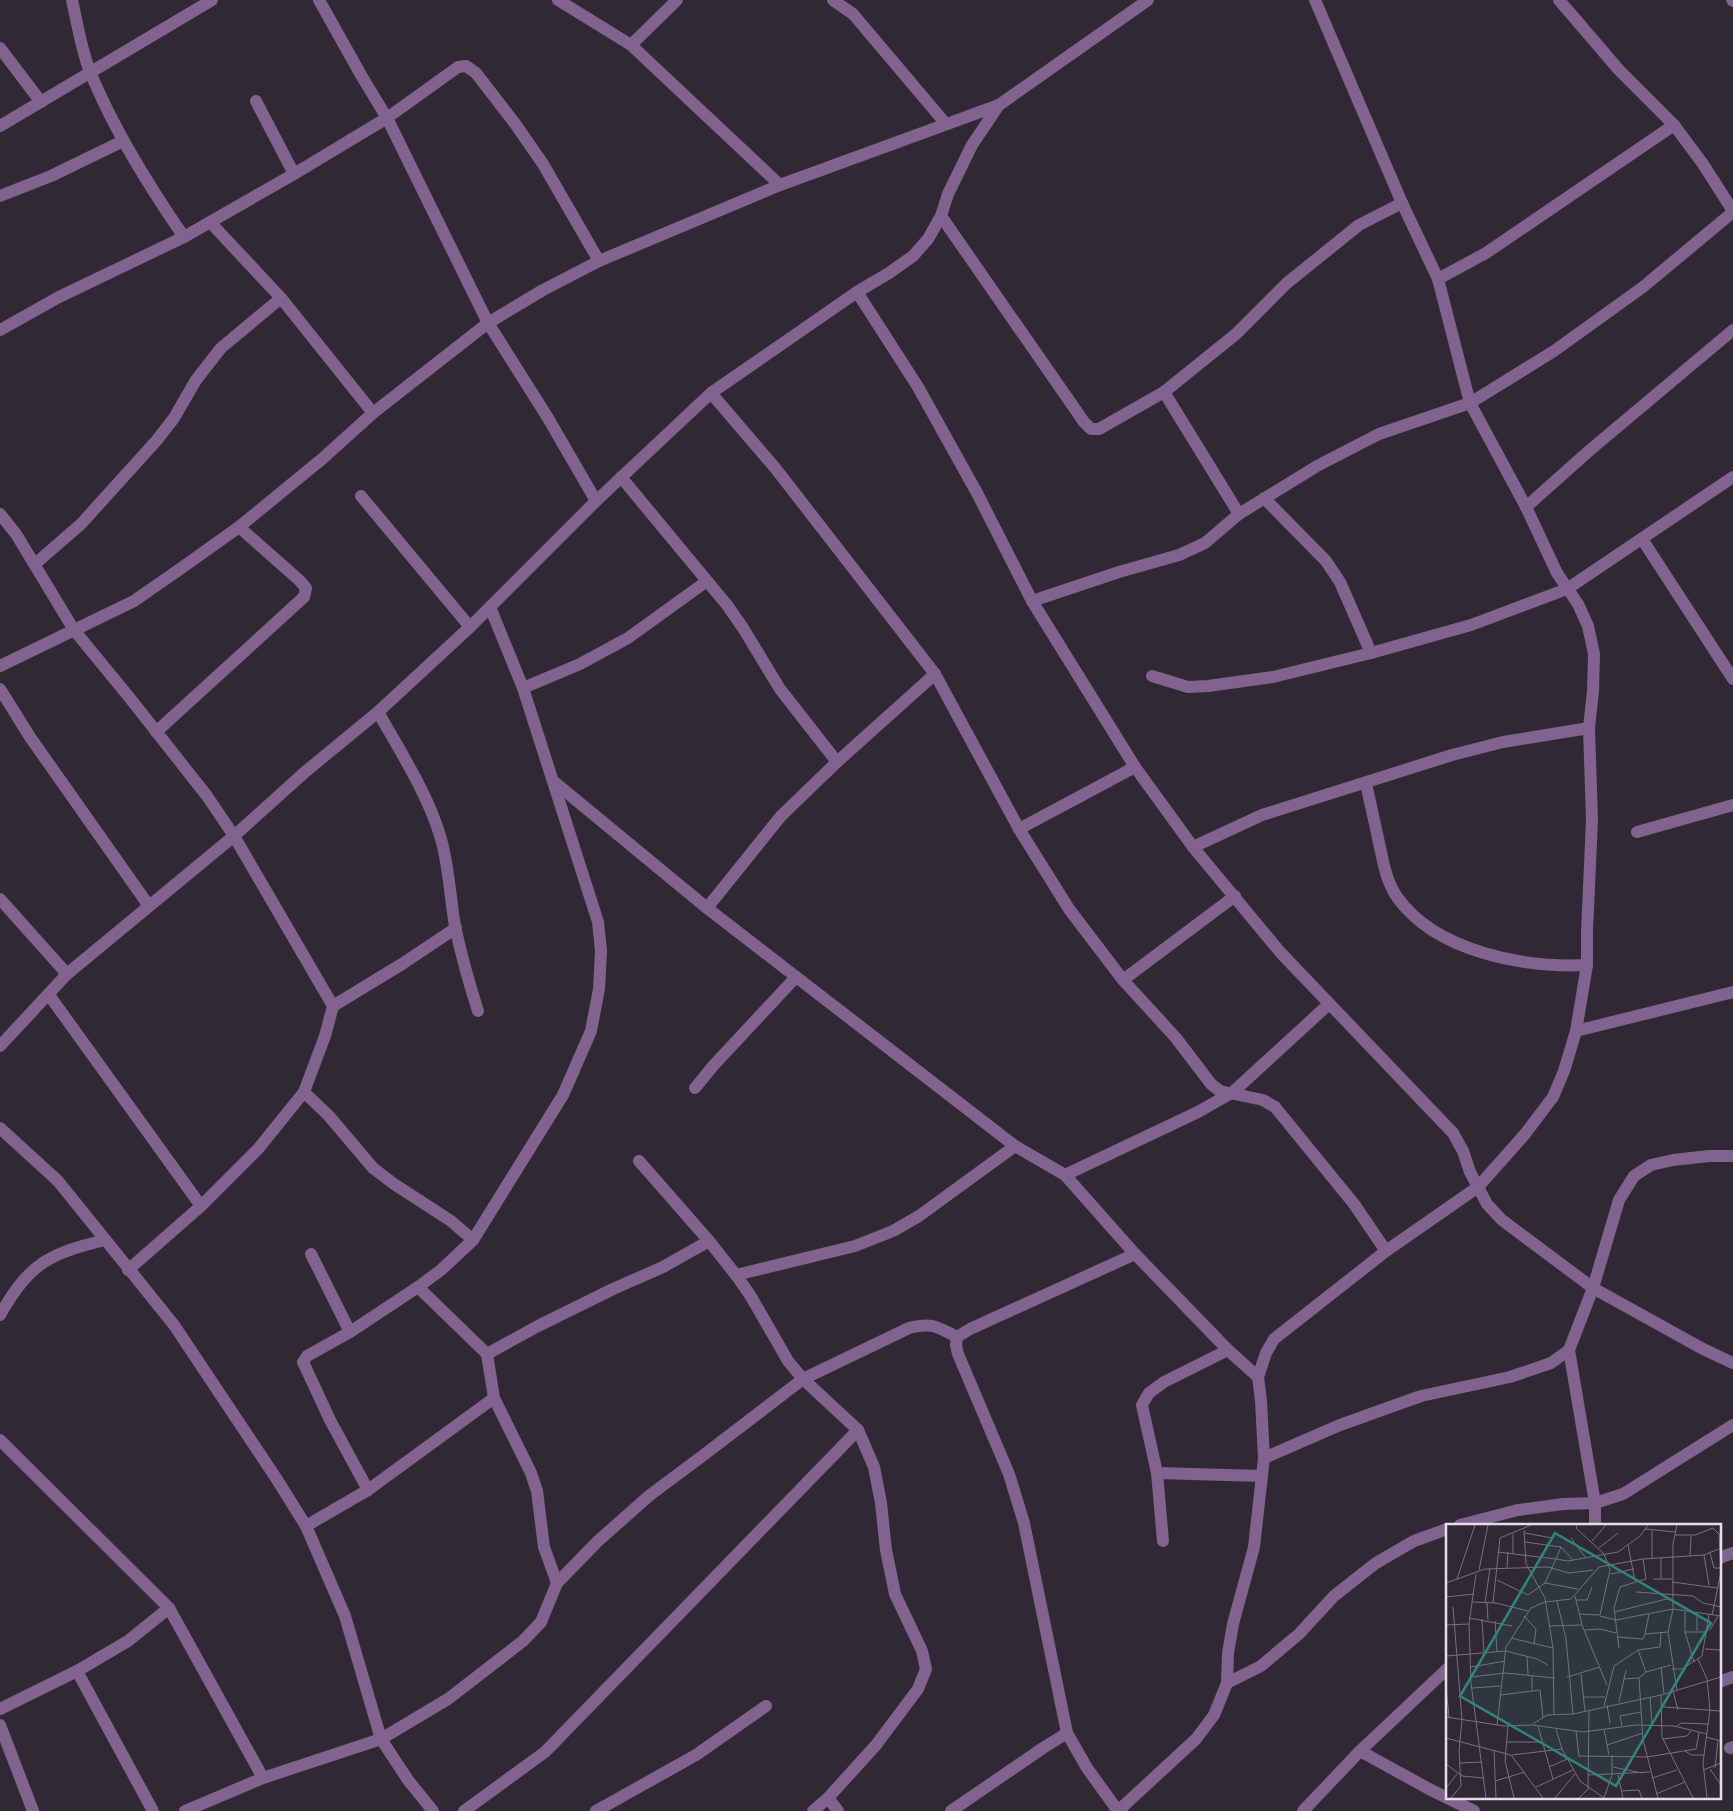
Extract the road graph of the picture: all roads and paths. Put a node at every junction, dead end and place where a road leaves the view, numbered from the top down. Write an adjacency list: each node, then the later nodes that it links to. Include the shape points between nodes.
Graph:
1 (72, 0): 12 (street)
2 (212, 0): 12 (street)
3 (319, 0): 16 (street)
4 (558, 0): 10 (street)
5 (677, 0): 10 (street)
6 (1148, 0): 15 (street)
7 (1315, 0): 24 (street)
8 (1559, 0): 18 (street, via 1619,70)
9 (837, 1): 17 (street, via 853,14)
10 (631, 45): 22 (street)
11 (0, 48): 14 (street)
12 (90, 73): 14 (street); 20 (street)
13 (256, 101): 21 (street)
14 (41, 102): 19 (street)
15 (998, 105): 17 (street); 26 (street, via 972,145)
16 (386, 118): 21 (street); 29 (street, via 458,67 466,66 476,73 543,164); 33 (street)
17 (946, 124): 22 (street)
18 (1674, 125): 25 (street); 30 (street, via 1486,253)
19 (0, 126)
20 (123, 141): 23 (street, via 51,176); 28 (street)
21 (294, 174): 27 (street)
22 (780, 185): 29 (street)
23 (0, 196)
24 (1402, 203): 30 (street); 36 (street, via 1358,225 1287,283 1236,334)
25 (1733, 212): 38 (street, via 1643,287 1554,351)
26 (940, 216): 31 (street, via 928,239 913,256); 36 (street, via 1091,429 1112,423)
27 (210, 222): 28 (street); 32 (street)
28 (184, 237): 34 (street, via 59,297)
29 (599, 261): 33 (street)
30 (1438, 279): 38 (street)
31 (858, 292): 37 (street); 53 (street, via 918,387)
32 (281, 298): 39 (street); 50 (street, via 221,348 157,440 81,524)
33 (488, 323): 39 (street); 44 (street)
34 (0, 330)
35 (1733, 330): 45 (street)
36 (1164, 392): 47 (street)
37 (711, 393): 40 (street); 59 (street, via 776,469)
38 (1470, 403): 43 (street, via 1379,434); 45 (street)
39 (373, 413): 48 (street)
40 (621, 477): 44 (street); 51 (street)
41 (1733, 477): 49 (street)
42 (361, 496): 55 (street)
43 (1264, 498): 47 (street); 57 (street, via 1335,573)
44 (596, 501): 54 (street)
45 (1526, 508): 52 (street)
46 (0, 514): 50 (street)
47 (1239, 514): 53 (street, via 1205,542 1179,555)
48 (239, 527): 56 (street, via 134,601); 66 (street, via 299,580 306,588 304,597)
49 (1642, 539): 52 (street); 61 (street)
50 (34, 564): 56 (street)
51 (707, 582): 62 (street, via 628,638 580,664); 67 (street, via 743,628 780,689)
52 (1567, 589): 57 (street, via 1471,625); 65 (street, via 1588,626 1594,654)
53 (1032, 601): 68 (street)
54 (490, 607): 55 (street); 62 (street)
55 (470, 627): 64 (street)
56 (74, 630): 58 (street); 66 (street)
57 (1371, 653): 60 (street, via 1273,677 1208,686 1188,687)
58 (0, 666)
59 (935, 674): 67 (street); 72 (street)
60 (1152, 676)
61 (1733, 679)
62 (523, 688): 69 (street)
63 (0, 689): 78 (street)
64 (378, 712): 74 (street); 80 (street, via 405,759 441,840)
65 (1589, 728): 70 (street, via 1503,742); 81 (street, via 1592,820)
66 (156, 732): 74 (street)
67 (836, 762): 79 (street, via 781,816)
68 (1135, 767): 72 (street); 75 (street)
69 (553, 781): 79 (street); 103 (street, via 598,922 601,951 599,989 592,1031 563,1095)
70 (1366, 783): 75 (street, via 1262,815); 81 (street, via 1386,875 1396,896 1420,920 1467,947 1502,959)
71 (1733, 805): 73 (street)
72 (1019, 829): 84 (street, via 1069,909)
73 (1637, 832)
74 (234, 836): 78 (street); 88 (street)
75 (1193, 847): 76 (street)
76 (1235, 896): 84 (street); 87 (street, via 1280,952)
77 (0, 899): 82 (street)
78 (149, 906): 82 (street)
79 (707, 908): 83 (street)
80 (456, 928): 88 (street); 89 (street)
81 (1587, 965): 90 (street)
82 (67, 974): 86 (street)
83 (796, 977): 92 (street); 96 (street)
84 (1123, 980): 94 (street, via 1176,1038 1211,1084 1220,1091)
85 (1733, 992): 90 (street)
86 (49, 995): 91 (street); 101 (street)
87 (1329, 1004): 94 (street); 100 (street, via 1452,1133)
88 (333, 1006): 93 (street)
89 (478, 1011)
90 (1576, 1031): 100 (street, via 1553,1097)
91 (0, 1046)
92 (695, 1088)
93 (304, 1092): 101 (street, via 258,1149); 103 (street, via 373,1168)
94 (1233, 1092): 99 (street); 105 (street, via 1263,1100 1275,1107 1354,1204)
95 (0, 1128): 102 (street, via 58,1181)
96 (1015, 1146): 99 (street); 109 (street, via 919,1216 893,1231 856,1246)
97 (1733, 1156): 111 (street, via 1673,1160 1651,1165 1634,1176 1619,1200)
98 (639, 1161): 104 (street)
99 (1065, 1175): 107 (street)
100 (1478, 1186): 105 (street); 111 (street, via 1487,1204 1502,1220)
101 (201, 1206): 108 (street)
102 (105, 1240): 108 (street); 112 (street, via 51,1257 34,1268 18,1285)
103 (473, 1240): 110 (street)
104 (709, 1241): 109 (street); 117 (street)
105 (1386, 1251): 119 (street, via 1274,1339)
106 (311, 1254): 113 (street)
107 (1135, 1254): 114 (street); 115 (street)
108 (128, 1270): 132 (street, via 174,1325)
109 (736, 1275): 120 (street)
110 (418, 1287): 113 (street); 117 (street)
111 (1592, 1288): 116 (street); 118 (street)
112 (0, 1315)
113 (350, 1332): 128 (street, via 307,1356 303,1362)
114 (957, 1336): 120 (street, via 924,1324 909,1328); 147 (street, via 958,1354 1008,1474 1024,1523)
115 (1228, 1350): 119 (street); 126 (street, via 1149,1393 1142,1406)
116 (1569, 1350): 125 (street, via 1551,1363 1510,1377 1421,1396 1374,1412); 129 (street)
117 (487, 1354): 121 (street)
118 (1733, 1363)
119 (1258, 1377): 125 (street)
120 (802, 1379): 123 (street); 137 (street, via 650,1495)
121 (494, 1398): 128 (street); 137 (street, via 531,1473 537,1491 544,1547)
122 (1733, 1425): 129 (street, via 1623,1494)
123 (858, 1430): 153 (street, via 874,1467 895,1594 922,1651 926,1669 918,1689 876,1745); 159 (street, via 545,1752)
124 (0, 1440): 138 (street)
125 (1264, 1458): 127 (street)
126 (1157, 1473): 127 (street); 134 (street)
127 (1262, 1476): 143 (street, via 1254,1547 1228,1652)
128 (368, 1490): 132 (street)
129 (1594, 1503): 130 (street, via 1518,1510); 131 (street)
130 (1464, 1524)
131 (1595, 1524)
132 (306, 1526): 148 (street, via 345,1616)
133 (1446, 1529): 143 (street, via 1414,1541 1376,1563 1334,1596 1299,1634 1261,1666)
134 (1163, 1541)
135 (1733, 1552): 136 (street)
136 (1720, 1558)
137 (557, 1583): 148 (street, via 541,1622 523,1641 448,1699)
138 (169, 1608): 140 (street, via 128,1640); 151 (street)
139 (1446, 1670): 150 (street)
140 (77, 1671): 145 (street); 156 (street)
141 (1733, 1677): 142 (street)
142 (1720, 1682)
143 (1227, 1683): 164 (street, via 1214,1714 1196,1739)
144 (766, 1706): 160 (street, via 696,1755)
145 (0, 1709)
146 (0, 1725): 149 (street)
147 (1067, 1733): 163 (street); 164 (street)
148 (381, 1739): 151 (street); 158 (street)
149 (4, 1746): 155 (street)
150 (1360, 1752): 152 (street); 165 (street)
151 (263, 1778): 157 (street)
152 (1446, 1797)
153 (828, 1798): 161 (street); 162 (street)
154 (1447, 1798): 166 (street)
155 (33, 1811)
156 (154, 1811)
157 (185, 1811)
158 (433, 1811)
159 (464, 1811)
160 (596, 1811)
161 (813, 1811)
162 (838, 1811)
163 (951, 1811)
164 (1118, 1811)
165 (1302, 1811)
166 (1474, 1811)

